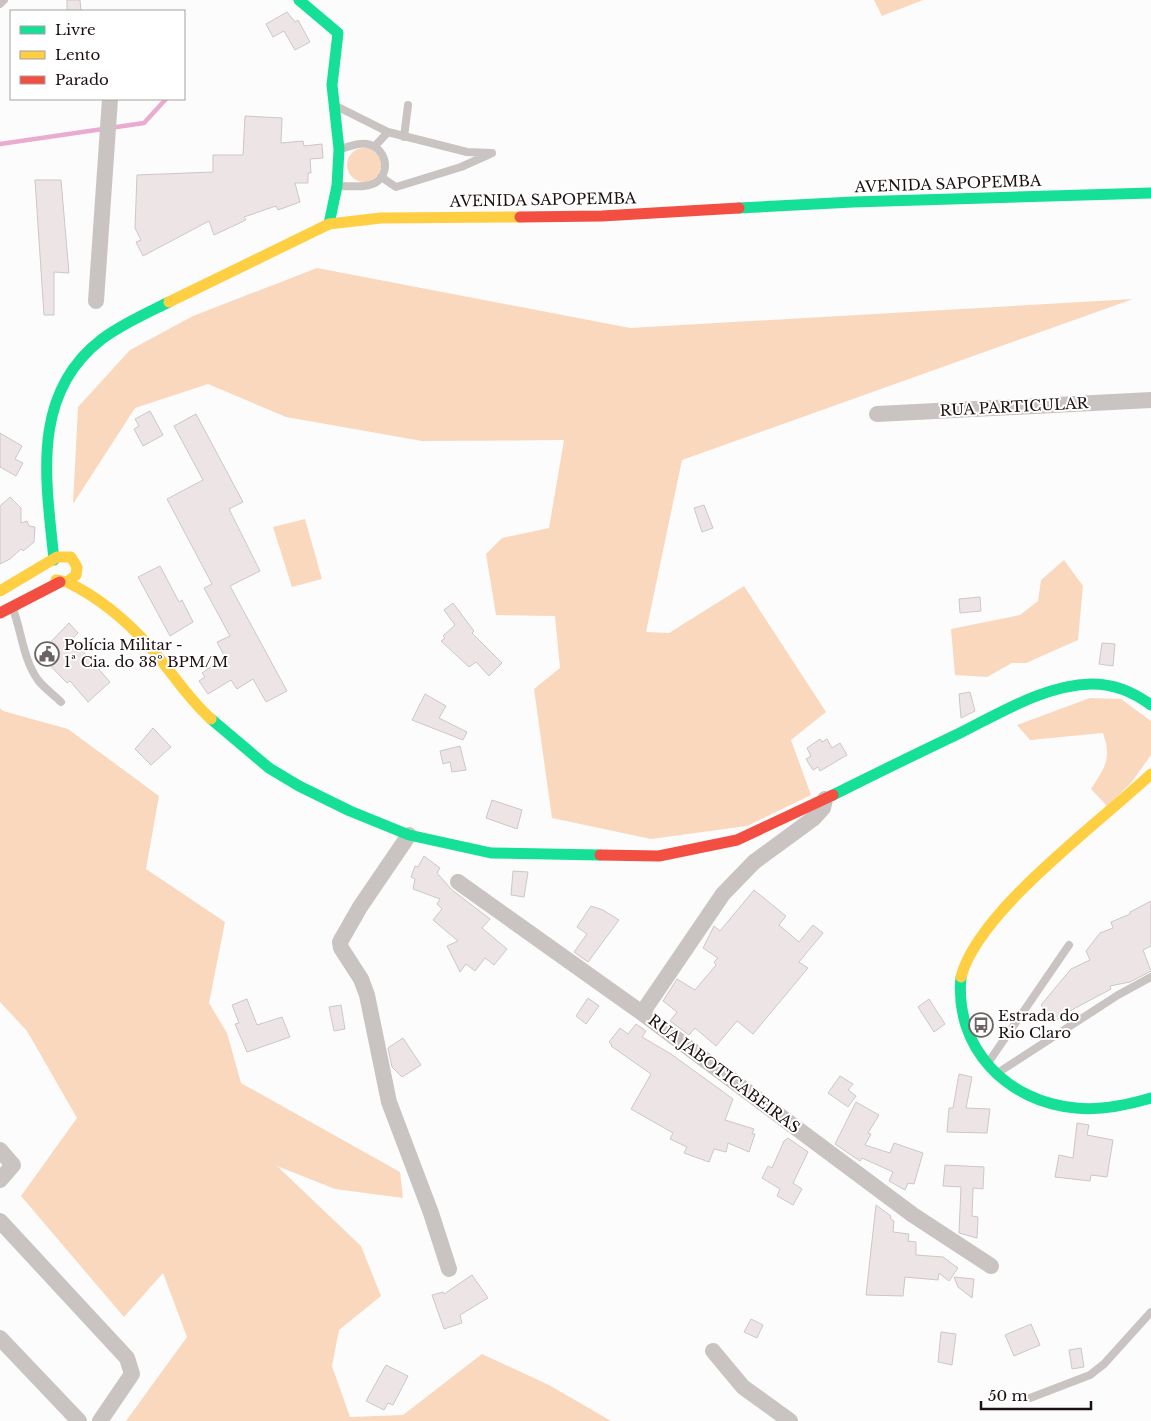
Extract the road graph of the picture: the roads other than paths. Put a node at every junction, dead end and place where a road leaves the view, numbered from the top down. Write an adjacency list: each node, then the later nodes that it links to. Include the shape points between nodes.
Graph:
1 (4, 0): 3 (lane)
2 (299, 0): 4 (main road)
3 (0, 4)
4 (311, 7): 6 (main road, via 338,33)
5 (110, 100): 16 (street)
6 (333, 105): 8 (lane); 11 (main road)
7 (408, 105): 9 (lane)
8 (388, 132): 9 (lane); 10 (lane)
9 (404, 137): 12 (lane, via 467,152 492,153 462,167 396,188)
10 (375, 146): 11 (lane, via 364,143); 12 (lane, via 384,157)
11 (339, 149): 13 (main road)
12 (381, 177): 13 (lane, via 369,185)
13 (337, 186): 15 (main road)
14 (1151, 193): 15 (main road, AVENIDA SAPOPEMBA, via 853,202 602,216 381,218)
15 (329, 224): 19 (main road, AVENIDA SAPOPEMBA, via 145,314 103,338 85,353 68,373 53,406)
16 (96, 301)
17 (1151, 400): 18 (street, RUA PARTICULAR)
18 (877, 414)
19 (48, 459): 20 (main road, AVENIDA SAPOPEMBA, via 46,488); 21 (main road, AVENIDA SAPOPEMBA, via 65,539)
20 (53, 561): 21 (main road, via 60,556); 22 (main road, via 50,572); 23 (main road)
21 (74, 562): 22 (main road, via 76,575); 24 (main road)
22 (63, 582): 24 (main road, via 83,590); 25 (main road)
23 (0, 591)
24 (105, 606): 31 (main road, via 150,647 205,714 269,768 350,811)
25 (12, 607): 26 (main road); 27 (lane, via 25,656 38,681)
26 (0, 613)
27 (61, 702)
28 (1151, 705): 30 (main road, via 1136,694 1116,686 1091,684 1061,688 1012,707)
29 (1151, 774): 36 (main road, via 1022,890 980,936 966,960 960,990 963,1026)
30 (825, 798): 31 (main road, via 737,840 658,856 491,853); 35 (street, via 823,808 814,818 754,862 723,894)
31 (409, 835): 43 (street, via 340,942 367,995 389,1102)
32 (458, 882): 35 (street, RUA JABOTICABEIRAS)
33 (1069, 945): 36 (lane)
34 (1151, 976): 37 (lane)
35 (642, 1013): 42 (street, RUA JABOTICABEIRAS, via 913,1215)
36 (987, 1064): 37 (main road)
37 (995, 1074): 38 (main road, via 1020,1094 1053,1105 1088,1110 1125,1107)
38 (1151, 1098)
39 (0, 1150): 40 (street, via 12,1165)
40 (0, 1180)
41 (0, 1221): 49 (street, via 127,1358 132,1374)
42 (991, 1266)
43 (449, 1268)
44 (1151, 1312): 47 (lane, via 1090,1375)
45 (0, 1338): 48 (street)
46 (713, 1352): 50 (street, via 743,1387)
47 (1030, 1398)
48 (79, 1421)
49 (100, 1421)
50 (790, 1421)

